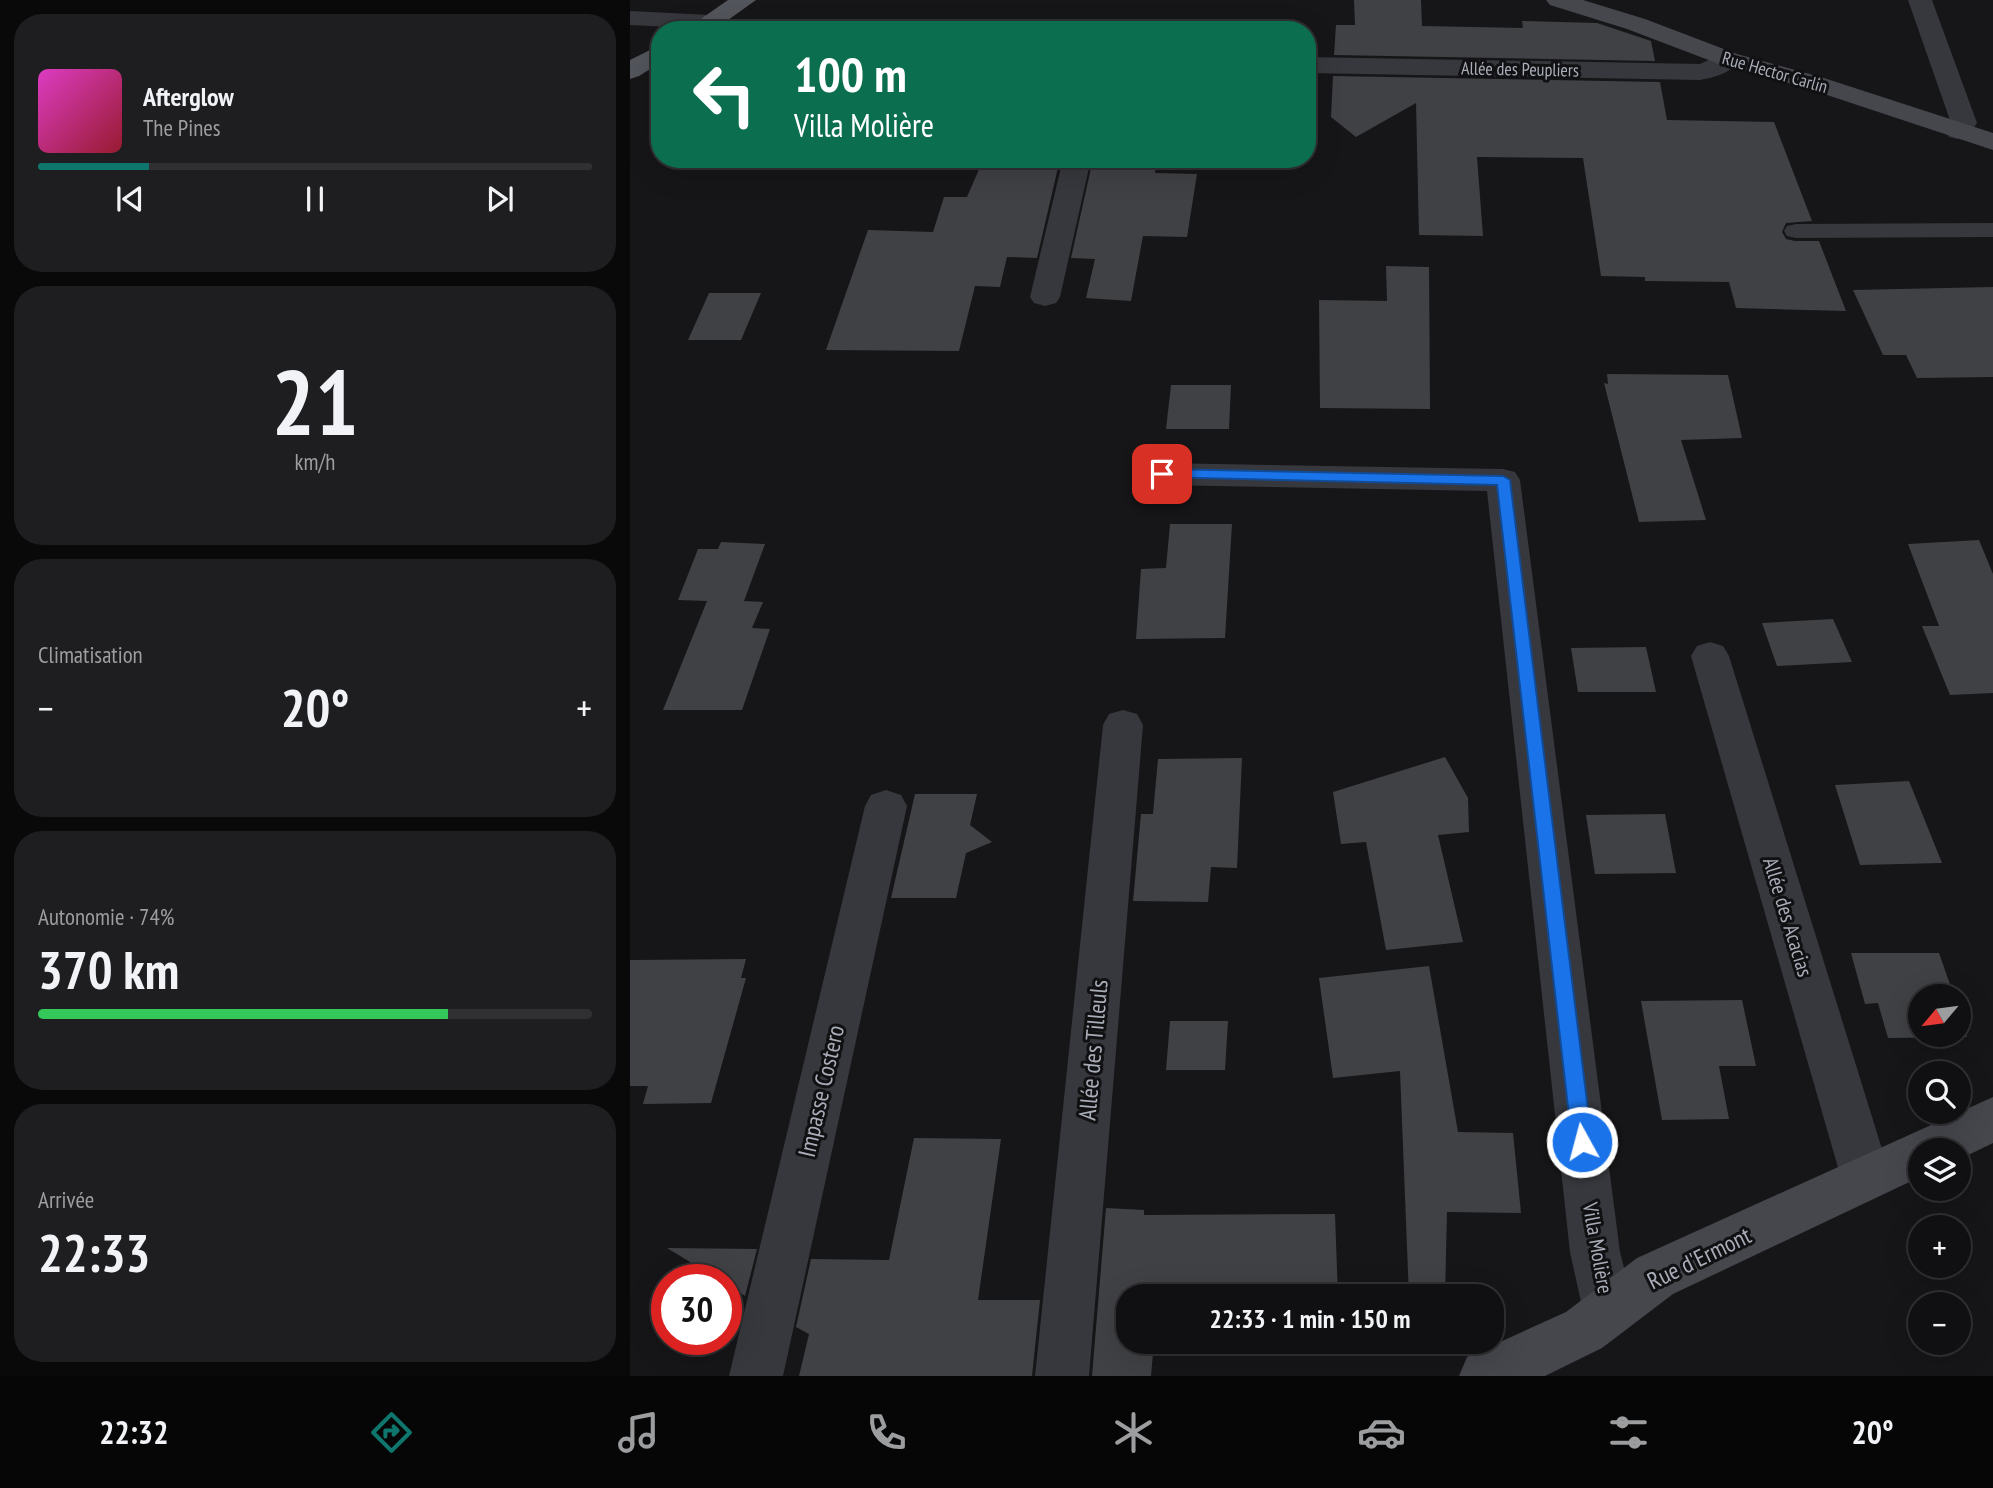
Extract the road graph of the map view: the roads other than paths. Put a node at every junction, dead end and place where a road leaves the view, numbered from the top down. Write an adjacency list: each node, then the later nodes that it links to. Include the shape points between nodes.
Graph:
1 (744, 0): 6 (main road)
2 (1558, 0): 8 (street, Rue Hector Carlin)
3 (1920, 0): 11 (street, via 1964,123)
4 (630, 18): 5 (street)
5 (657, 21)
6 (711, 21)
7 (651, 58): 10 (main road)
8 (1728, 59): 9 (street, Allée des Peupliers, via 1700,72); 11 (street, Rue Hector Carlin)
9 (1316, 65)
10 (630, 71)
11 (1958, 131): 12 (street, Rue Hector Carlin)
12 (1993, 142)
13 (1075, 168): 16 (street)
14 (1993, 230): 15 (lane)
15 (1796, 231)
16 (1045, 297)
17 (1162, 474): 25 (street, Villa Molière, via 1503,480 1595,1252)
18 (1710, 656): 24 (street, Allée des Acacias)
19 (1123, 725): 27 (street, Allée des Tilleuls)
20 (886, 806): 26 (street, Impasse Costero)
21 (1993, 1119): 22 (street)
22 (1953, 1138)
23 (1908, 1159): 24 (street, Rue d'Ermont)
24 (1866, 1178): 25 (street, Rue d'Ermont, via 1655,1276)
25 (1609, 1311): 28 (street, Rue d'Ermont, via 1584,1330)
26 (756, 1376)
27 (1062, 1376)
28 (1486, 1376)

